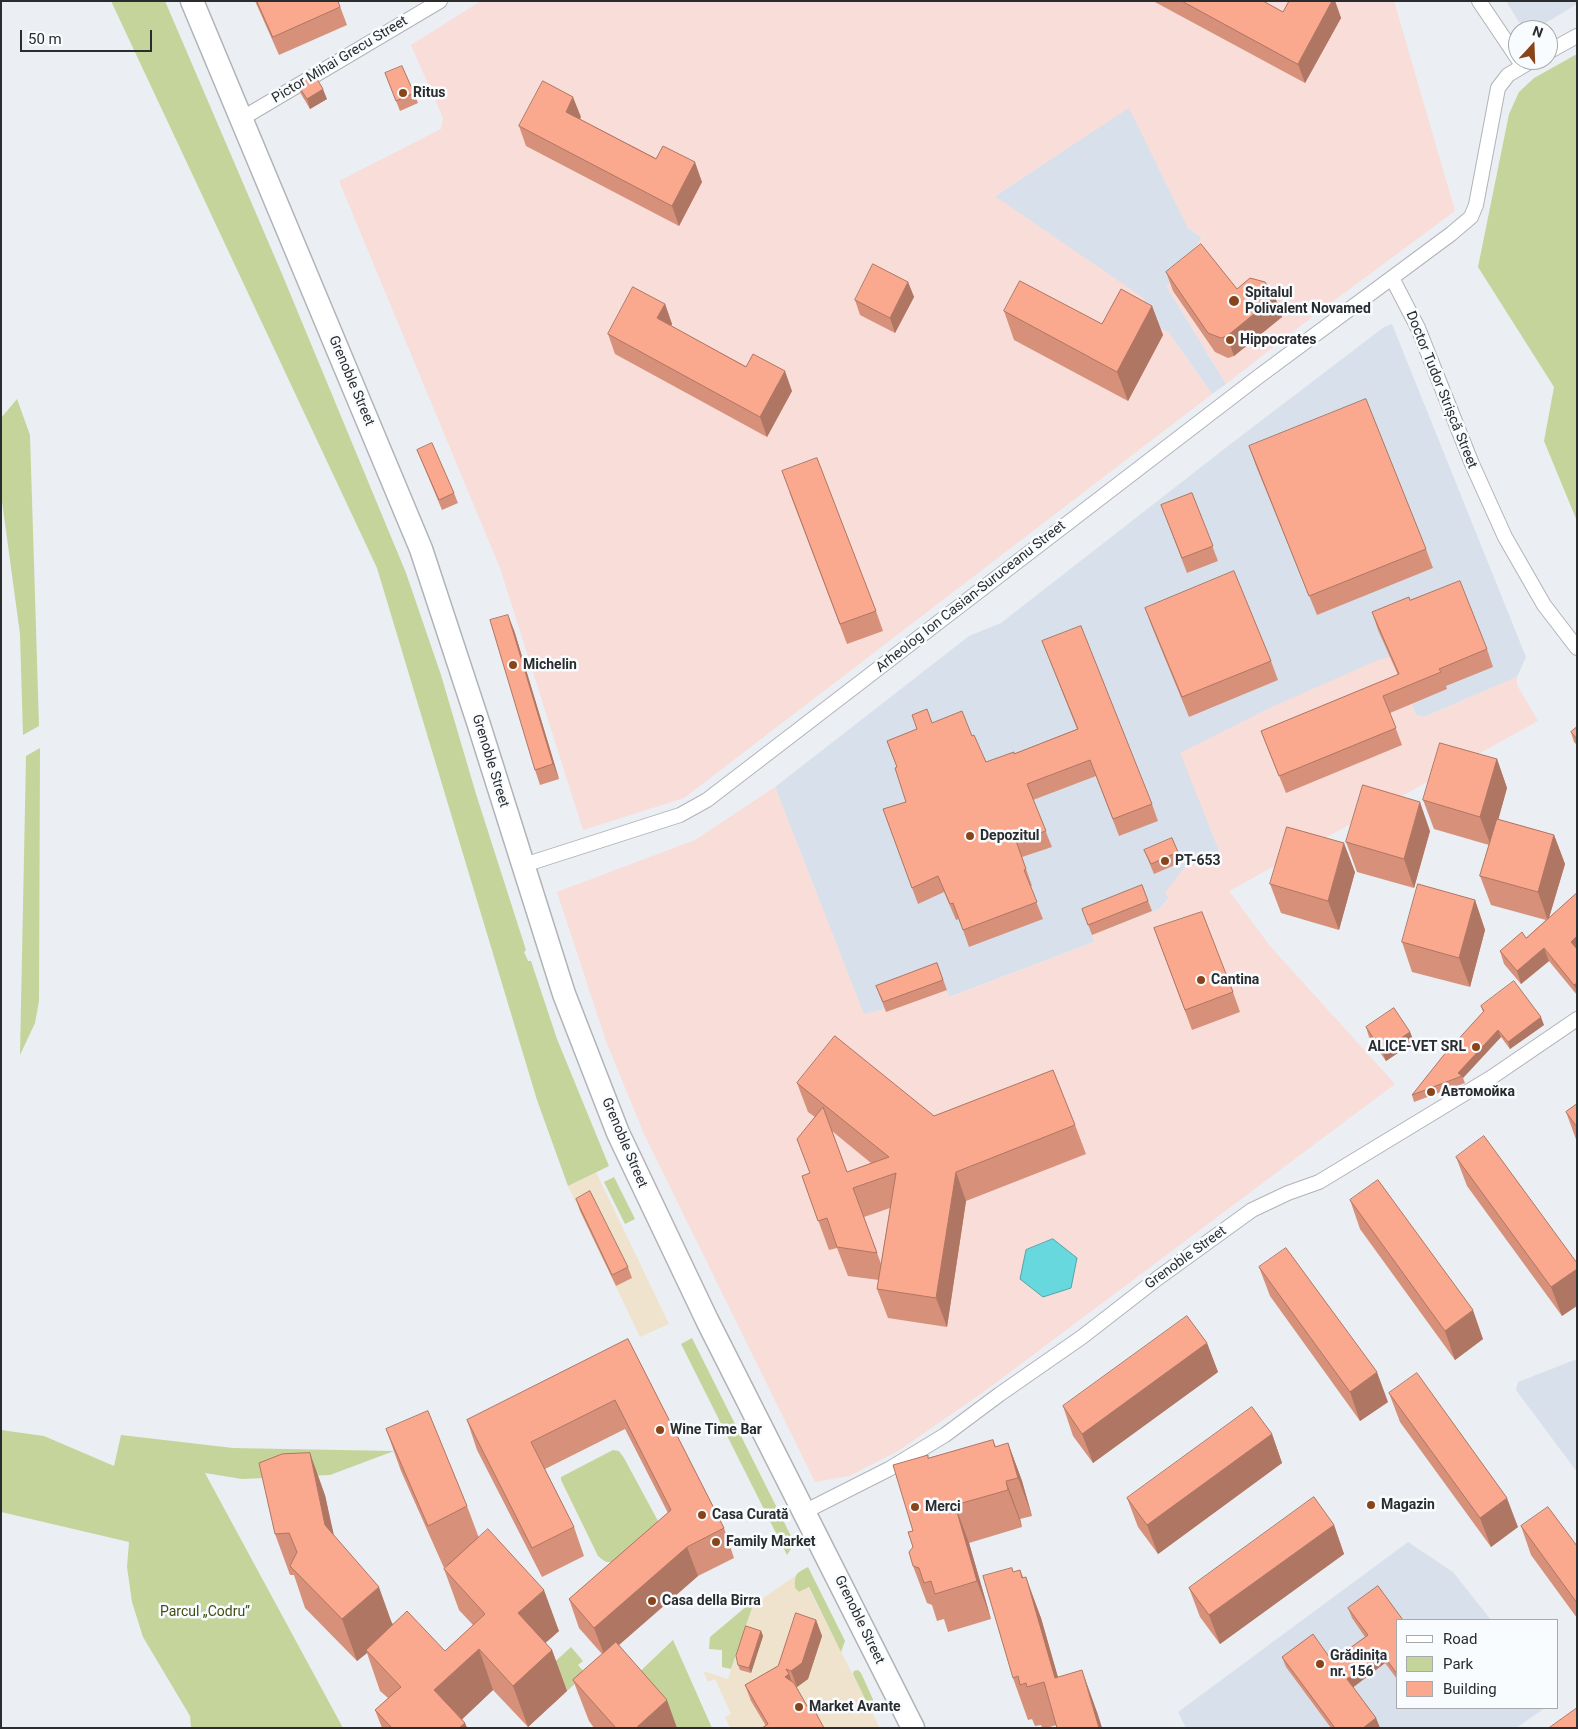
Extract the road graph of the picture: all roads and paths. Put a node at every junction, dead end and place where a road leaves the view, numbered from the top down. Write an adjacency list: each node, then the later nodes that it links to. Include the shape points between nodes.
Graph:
1 (192, 1): 8 (main road, Grenoble Street)
2 (1479, 1): 5 (street)
3 (434, 3): 8 (street, Pictor Mihai Grecu Street)
4 (1577, 36): 6 (street)
5 (1508, 41)
6 (1558, 46)
7 (1513, 70): 9 (street, via 1498,88 1471,217)
8 (241, 119): 11 (main road, Grenoble Street, via 422,549)
9 (1392, 278): 10 (street, Doctor Tudor Strișcă Street, via 1418,328 1505,537 1544,605); 11 (street, Arheolog Ion Casian-Suruceanu Street, via 707,800 680,814)
10 (1577, 648)
11 (524, 865): 13 (main road, Grenoble Street, via 564,994 618,1133)
12 (1577, 1019): 13 (street, Grenoble Street, via 1492,1077 1318,1182 1252,1210 945,1435 889,1469)
13 (804, 1512): 14 (main road, Grenoble Street)
14 (913, 1728)

